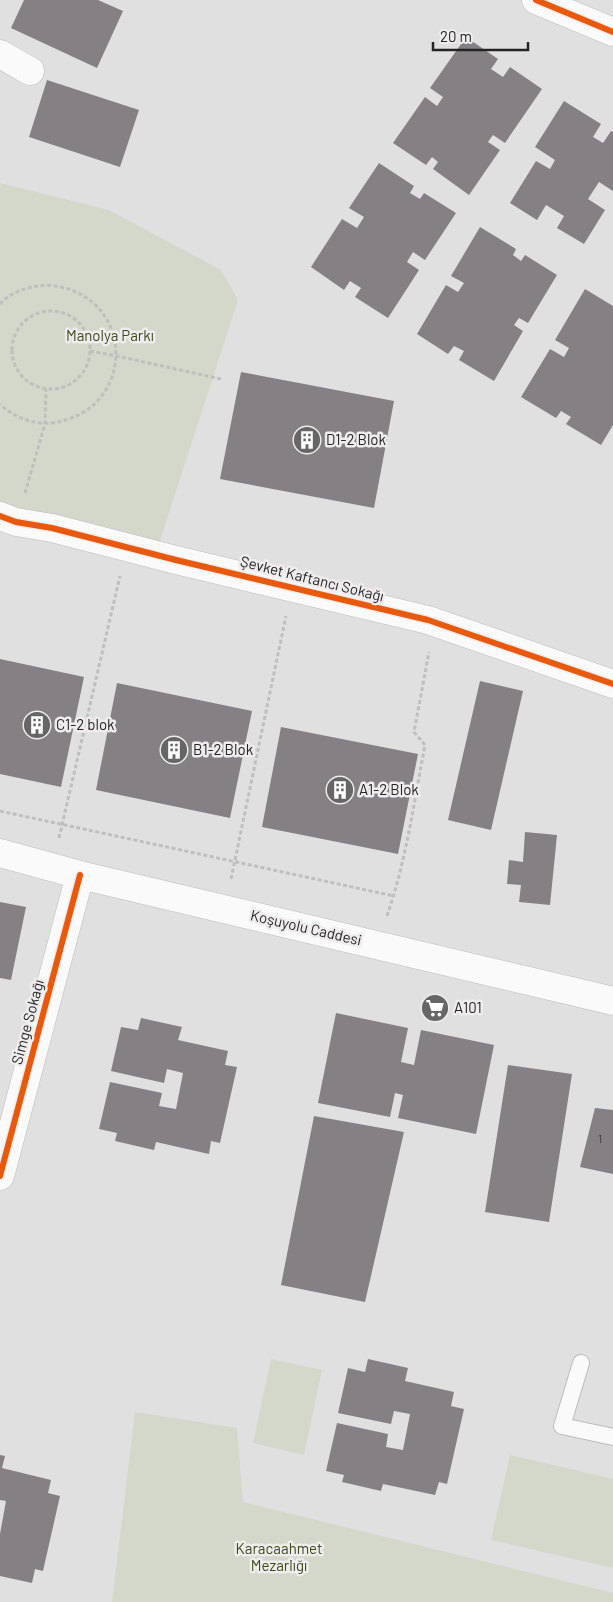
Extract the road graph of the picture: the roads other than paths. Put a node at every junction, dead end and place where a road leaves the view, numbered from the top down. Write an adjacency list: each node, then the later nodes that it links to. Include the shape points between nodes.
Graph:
1 (536, 0): 2 (street)
2 (613, 32)
3 (0, 54): 4 (street)
4 (30, 71)
5 (8, 519): 6 (street, Şevket Kaftancı Sokağı, via 435,623)
6 (613, 684)
7 (0, 853): 8 (street, Koşuyolu Caddesi)
8 (80, 875): 9 (street, Koşuyolu Caddesi); 10 (street, Simge Sokağı)
9 (613, 1001)
10 (5, 1139): 11 (street, Simge Sokağı)
11 (0, 1176)
12 (581, 1363): 13 (lane, via 562,1426)
13 (613, 1437)

